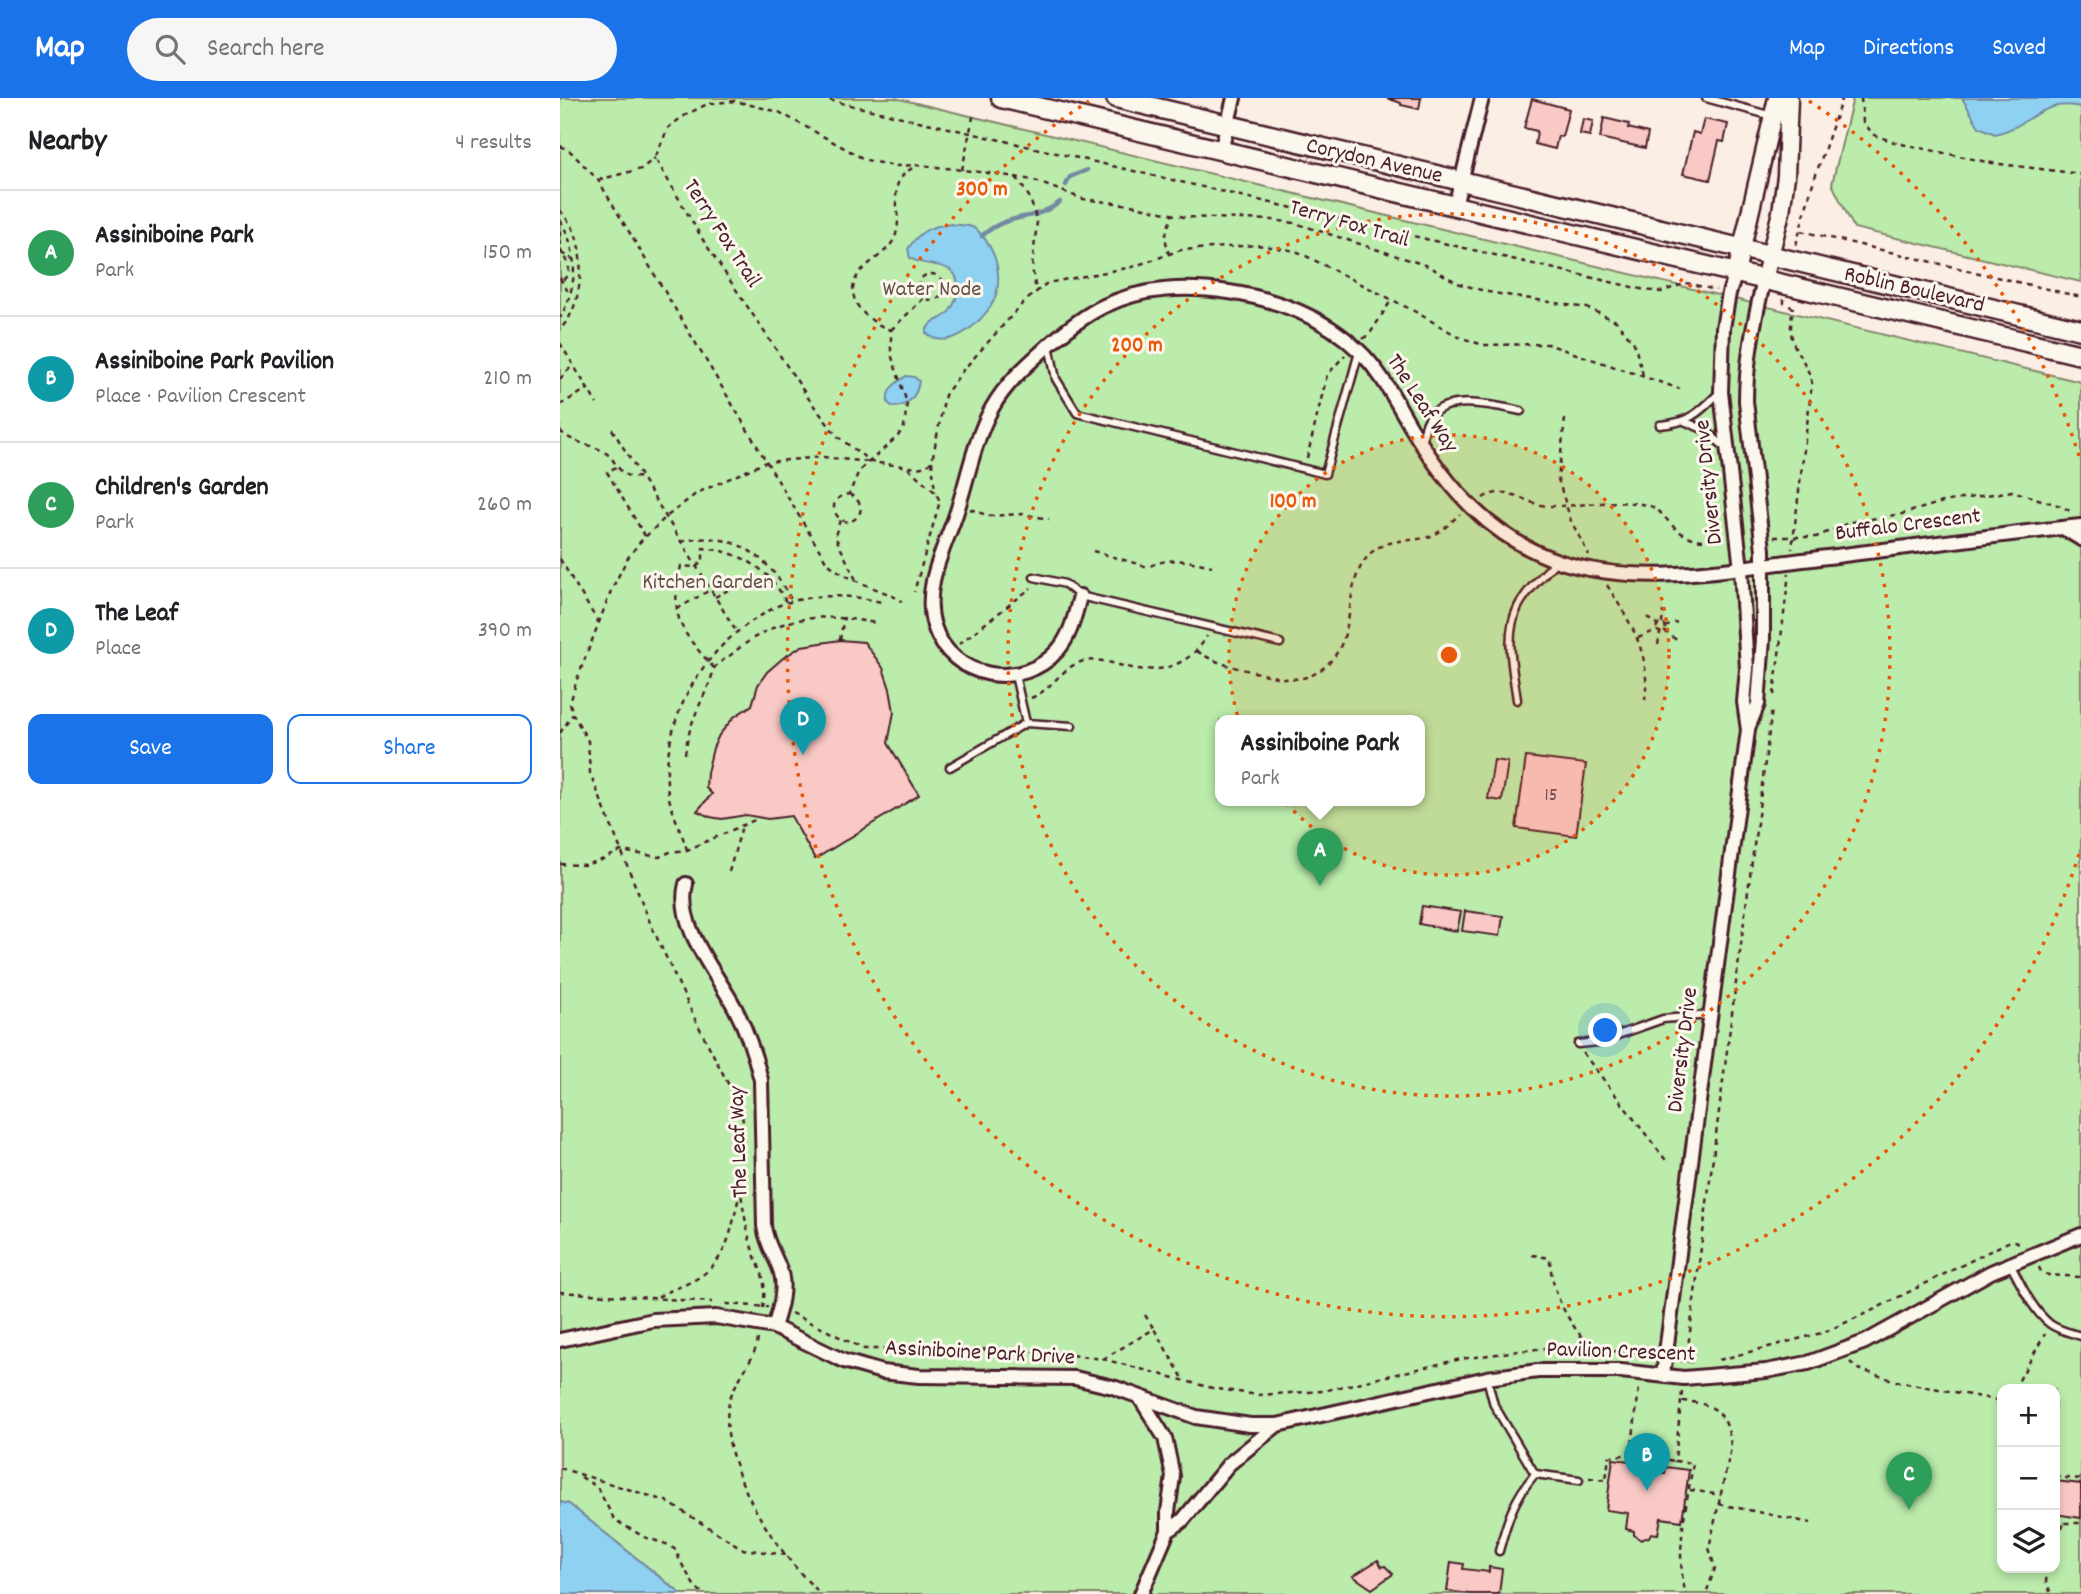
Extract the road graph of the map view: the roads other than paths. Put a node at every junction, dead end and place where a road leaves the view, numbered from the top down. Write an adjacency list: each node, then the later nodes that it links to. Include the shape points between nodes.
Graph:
1 (1001, 98): 11 (main road, Corydon Avenue)
2 (1116, 98): 10 (main road, Corydon Avenue)
3 (1234, 98): 10 (street)
4 (1482, 98): 12 (street)
5 (1706, 98): 8 (lane)
6 (1777, 98): 8 (street)
7 (1789, 98): 9 (street)
8 (1772, 116): 9 (lane); 14 (street)
9 (1788, 119): 15 (street, via 1786,176)
10 (1227, 125): 11 (street); 12 (main road, Corydon Avenue)
11 (1221, 152): 13 (main road, Corydon Avenue)
12 (1462, 181): 13 (street); 14 (main road, Corydon Avenue)
13 (1455, 206): 16 (main road, Corydon Avenue)
14 (1743, 248): 15 (main road, Roblin Boulevard); 16 (street)
15 (1770, 255): 17 (street); 18 (main road, Roblin Boulevard)
16 (1736, 273): 17 (main road, Roblin Boulevard); 22 (street, Diversity Drive, via 1723,328)
17 (1764, 280): 21 (main road, Roblin Boulevard); 32 (street, Diversity Drive, via 1746,378)
18 (2081, 330)
19 (1049, 345): 20 (street, The Leaf Way, via 1082,319 1120,299 1181,288 1277,303 1322,323); 20 (lane, via 1056,379 1076,413 1325,474); 37 (street, The Leaf Way, via 1018,373 993,407 931,584 935,628 948,653 975,670)
20 (1357, 349): 26 (street, The Leaf Way, via 1375,368)
21 (2081, 355)
22 (1721, 392): 24 (lane); 27 (street, Diversity Drive)
23 (1521, 411): 26 (lane, via 1459,402 1450,405 1427,422)
24 (1684, 421): 25 (lane); 27 (lane, via 1706,430)
25 (1660, 425)
26 (1422, 445): 31 (street, The Leaf Way, via 1469,506 1511,537)
27 (1728, 449): 33 (street, Diversity Drive)
28 (2081, 526): 29 (street, Buffalo Crescent)
29 (2062, 528): 30 (street); 32 (street, Buffalo Crescent)
30 (2081, 539)
31 (1557, 560): 33 (street, The Leaf Way, via 1597,570 1653,575); 38 (lane, via 1526,594 1511,624)
32 (1763, 565): 33 (street, Buffalo Crescent); 41 (street, Diversity Drive, via 1758,704)
33 (1741, 569): 41 (street, Diversity Drive)
34 (1038, 578): 35 (lane, via 1065,584)
35 (1080, 596): 36 (lane); 37 (street, via 1071,629 1055,654)
36 (1280, 643)
37 (1015, 675): 39 (lane)
38 (1517, 700)
39 (1026, 723): 40 (lane); 42 (lane)
40 (1073, 726)
41 (1748, 730): 44 (street, Diversity Drive)
42 (950, 767)
43 (686, 884): 48 (street, The Leaf Way, via 685,914 739,1017 761,1080 764,1226 783,1292)
44 (1710, 1015): 45 (lane, via 1664,1019 1598,1042); 51 (street, Diversity Drive)
45 (1578, 1044)
46 (2081, 1235): 47 (street, Pavilion Crescent)
47 (2010, 1264): 49 (lane, via 2027,1296 2052,1325); 51 (street, Pavilion Crescent, via 1882,1334 1808,1363 1684,1378)
48 (774, 1328): 50 (street, Assiniboine Park Drive, via 716,1317 653,1320); 53 (street, Assiniboine Park Drive, via 844,1361 882,1372 1075,1378)
49 (2081, 1336)
50 (560, 1339)
51 (1664, 1375): 52 (street, Pavilion Crescent, via 1538,1371)
52 (1487, 1378): 54 (street, Pavilion Crescent); 55 (lane, via 1494,1405)
53 (1140, 1398): 54 (street, Pavilion Crescent, via 1213,1421); 57 (street, via 1165,1438 1172,1462)
54 (1277, 1425): 57 (street, via 1229,1464 1182,1521)
55 (1535, 1474): 56 (lane); 58 (lane, via 1508,1515)
56 (1579, 1480)
57 (1168, 1531): 59 (street)
58 (1499, 1551)
59 (1141, 1594)

